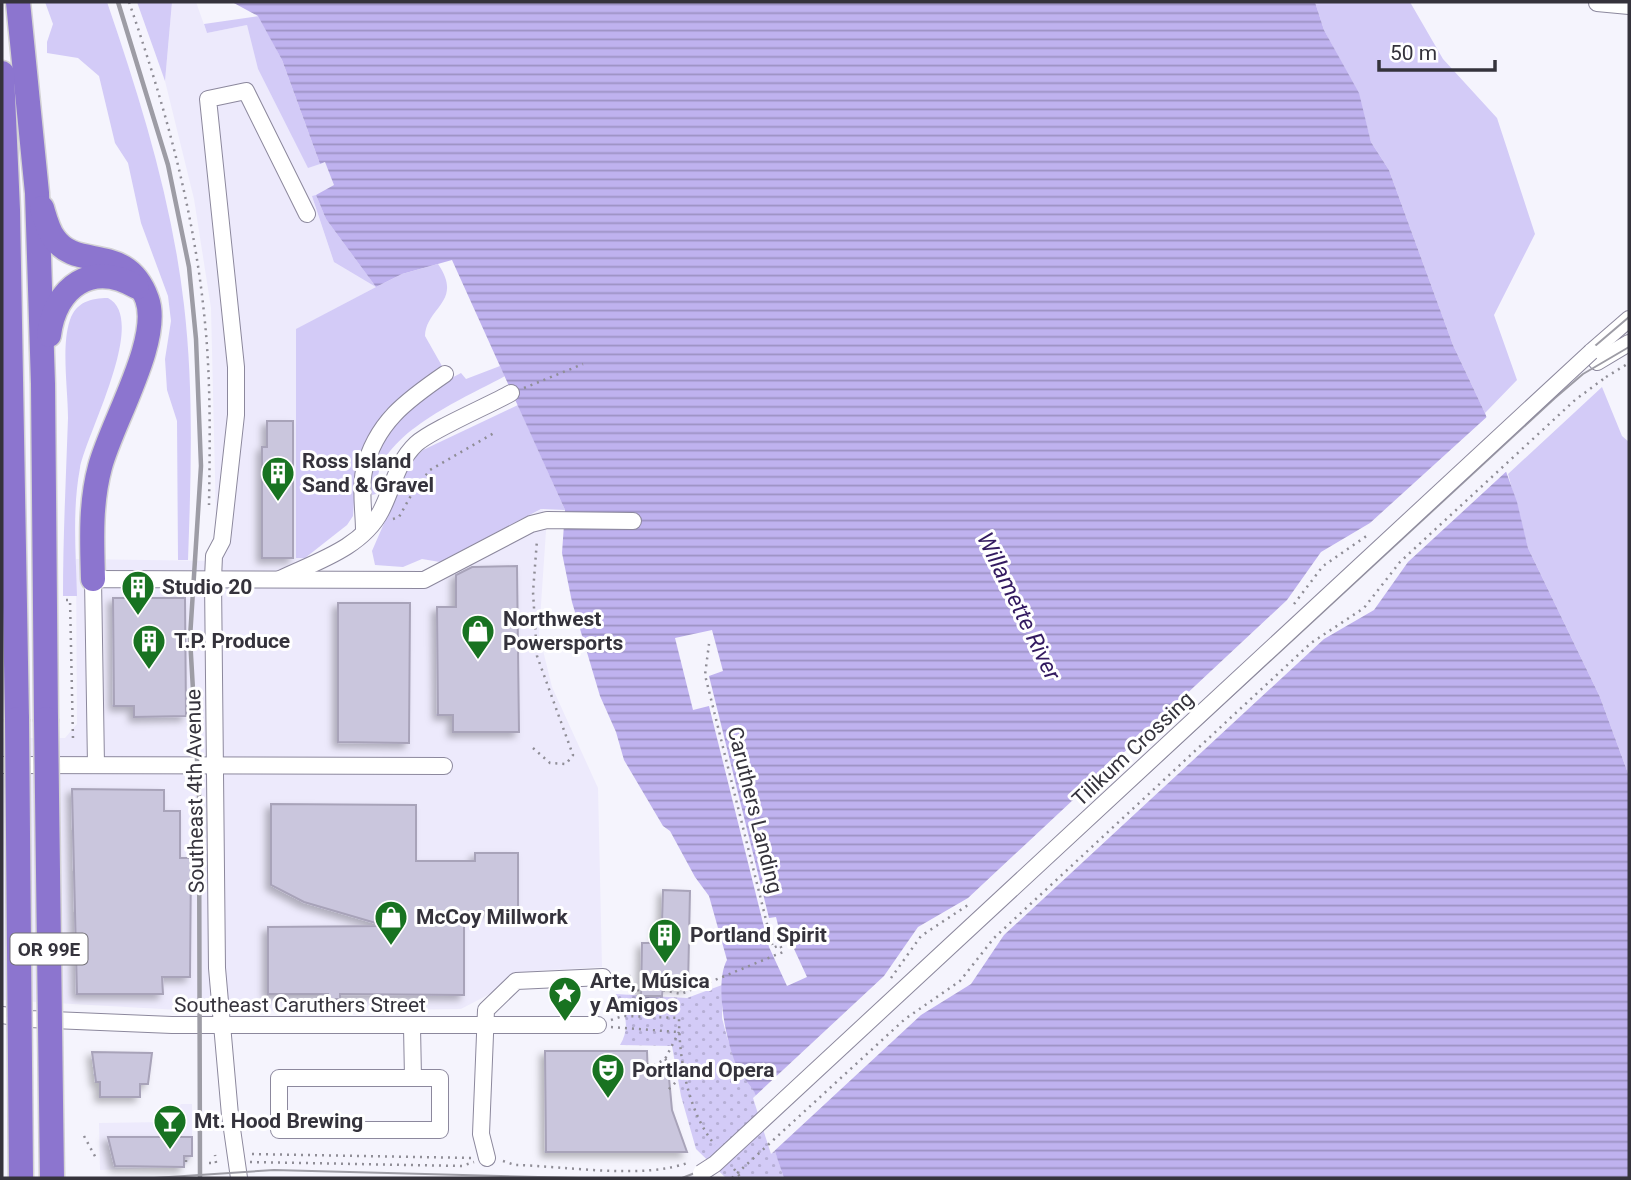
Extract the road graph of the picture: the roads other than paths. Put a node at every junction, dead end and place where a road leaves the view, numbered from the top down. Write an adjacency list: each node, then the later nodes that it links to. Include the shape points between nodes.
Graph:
1 (18, 2): 6 (highway, OR 99E)
2 (1597, 3): 3 (street)
3 (1629, 6)
4 (2, 73): 5 (highway, OR 99E)
5 (2, 86): 33 (highway, OR 99E, bridge, via 9,223)
6 (37, 193): 8 (highway, via 58,243 120,264); 13 (highway, OR 99E)
7 (307, 214): 18 (street, Southeast 4th Avenue, via 246,91 208,99 236,367 236,415 222,541 214,556)
8 (144, 291): 13 (highway, via 130,282 102,277 82,281 65,293 53,311); 17 (highway, via 150,309 148,336 96,486)
9 (1629, 319): 11 (street)
10 (1629, 343): 11 (street)
11 (1594, 357): 32 (street, Tilikum Crossing, bridge)
12 (445, 374): 16 (street, via 404,402 375,439 364,473)
13 (43, 384): 34 (highway, OR 99E, bridge, via 56,719)
14 (512, 393): 16 (street, via 416,443 394,474 382,511)
15 (633, 521): 19 (street, via 547,520 531,524 424,580)
16 (368, 528): 19 (street, via 332,557)
17 (93, 579): 18 (street); 21 (street)
18 (213, 579): 19 (street); 22 (street, Southeast 4th Avenue)
19 (280, 579)
20 (2, 765): 21 (street)
21 (96, 765): 22 (street)
22 (216, 765): 23 (street); 26 (street, Southeast 4th Avenue)
23 (444, 766)
24 (603, 977): 28 (street, via 516,981 486,1010)
25 (2, 1015): 26 (street, Southeast Caruthers Street, via 54,1021)
26 (223, 1025): 29 (street, Southeast Caruthers Street); 35 (street, Southeast 4th Avenue)
27 (598, 1025): 28 (street, Southeast Caruthers Street)
28 (485, 1026): 29 (street, Southeast Caruthers Street); 31 (street, via 481,1134)
29 (417, 1027): 30 (street)
30 (418, 1078): 30 (street, via 279,1078 279,1130 440,1130 440,1078)
31 (487, 1158)
32 (699, 1174)
33 (21, 1178)
34 (52, 1178)
35 (239, 1178)

